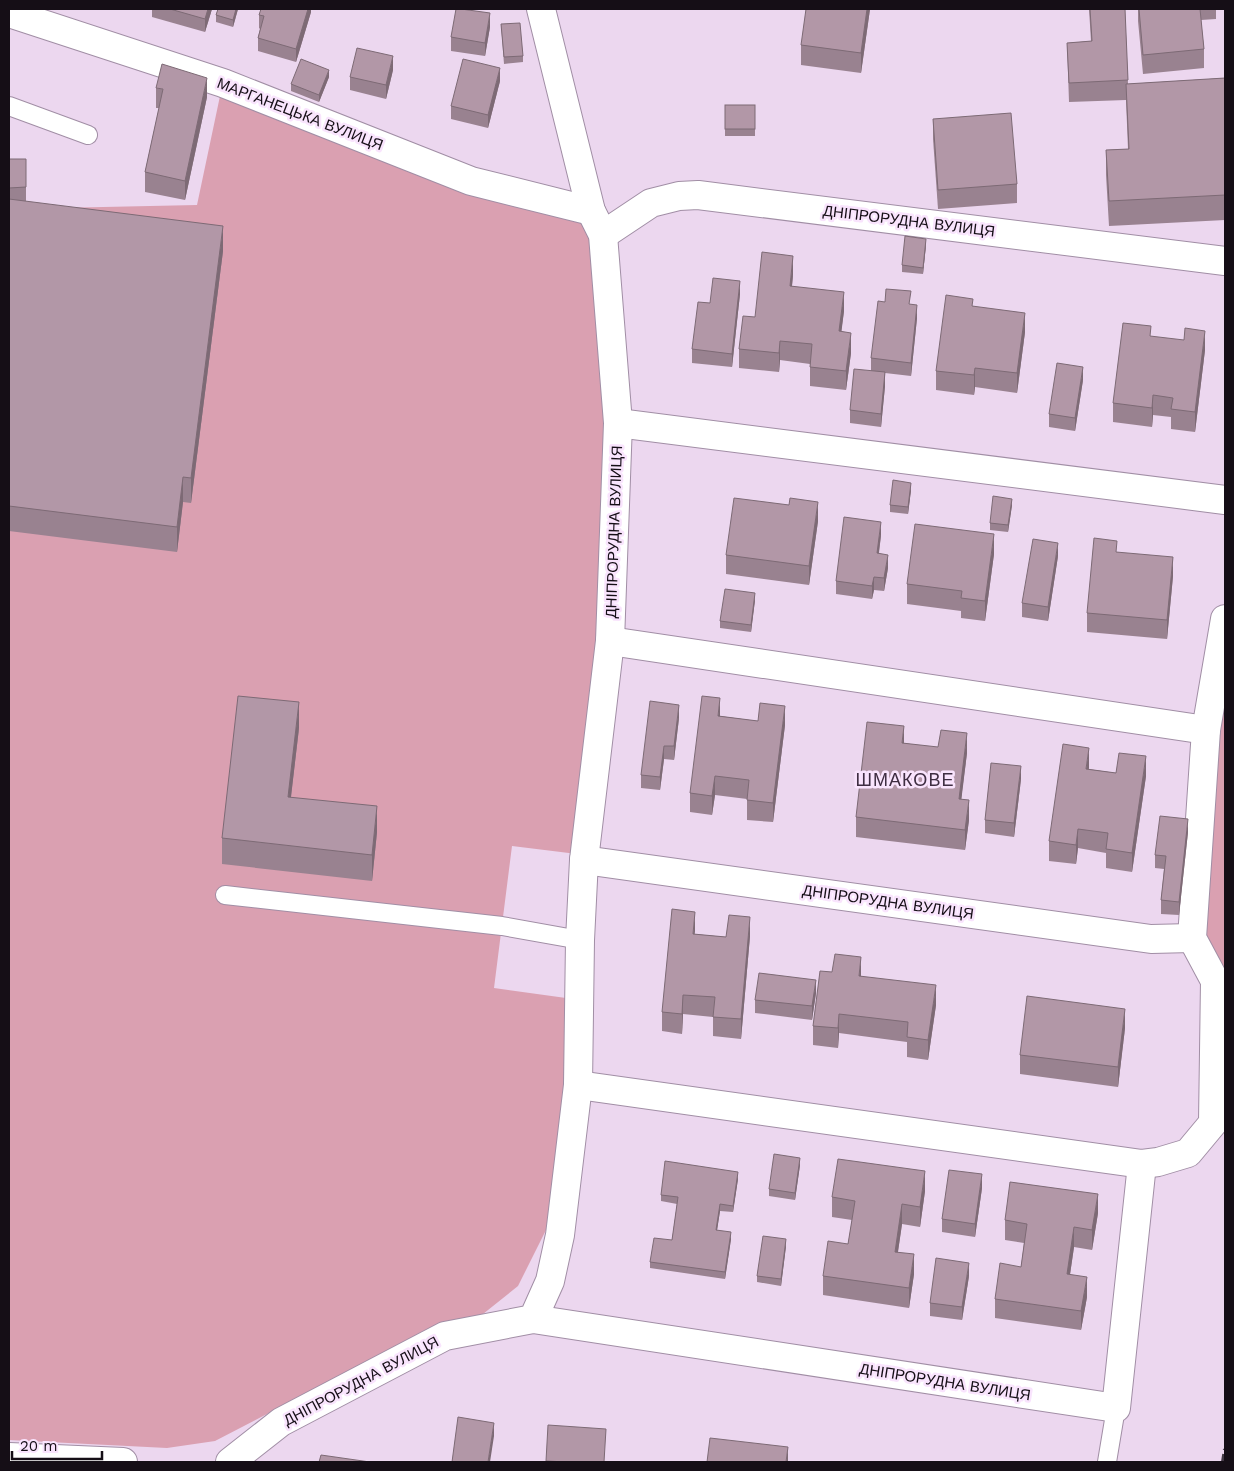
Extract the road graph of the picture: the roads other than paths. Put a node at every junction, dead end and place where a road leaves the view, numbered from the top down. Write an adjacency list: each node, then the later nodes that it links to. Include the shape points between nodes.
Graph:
1 (541, 9): 5 (street, ДНІПРОРУДНА ВУЛИЦЯ)
2 (9, 13): 5 (street, МАРГАНЕЦЬКА ВУЛИЦЯ, via 222,83 471,181)
3 (9, 106): 4 (lane)
4 (88, 135)
5 (591, 210): 6 (street, ДНІПРОРУДНА ВУЛИЦЯ)
6 (603, 235): 7 (street, ДНІПРОРУДНА ВУЛИЦЯ, via 651,203 698,195); 8 (street, ДНІПРОРУДНА ВУЛИЦЯ)
7 (1225, 261)
8 (618, 422): 9 (street, ДНІПРОРУДНА ВУЛИЦЯ); 11 (street, ДНІПРОРУДНА ВУЛИЦЯ)
9 (1225, 500)
10 (1225, 619): 12 (street)
11 (610, 641): 12 (street); 13 (street, ДНІПРОРУДНА ВУЛИЦЯ)
12 (1206, 730): 15 (street)
13 (584, 860): 15 (street, ДНІПРОРУДНА ВУЛИЦЯ, via 1151,939); 16 (street, ДНІПРОРУДНА ВУЛИЦЯ)
14 (226, 895): 16 (lane, via 502,926)
15 (1192, 938): 18 (street, via 1215,981 1213,1123 1188,1153)
16 (580, 940): 17 (street, ДНІПРОРУДНА ВУЛИЦЯ)
17 (578, 1085): 18 (street); 19 (street, ДНІПРОРУДНА ВУЛИЦЯ, via 560,1235 550,1282)
18 (1142, 1164): 20 (street)
19 (533, 1319): 20 (street, ДНІПРОРУДНА ВУЛИЦЯ); 23 (street, ДНІПРОРУДНА ВУЛИЦЯ, via 445,1336 281,1422)
20 (1116, 1408): 24 (lane)
21 (9, 1457): 22 (street)
22 (123, 1462)
23 (230, 1462)
24 (1107, 1462)

